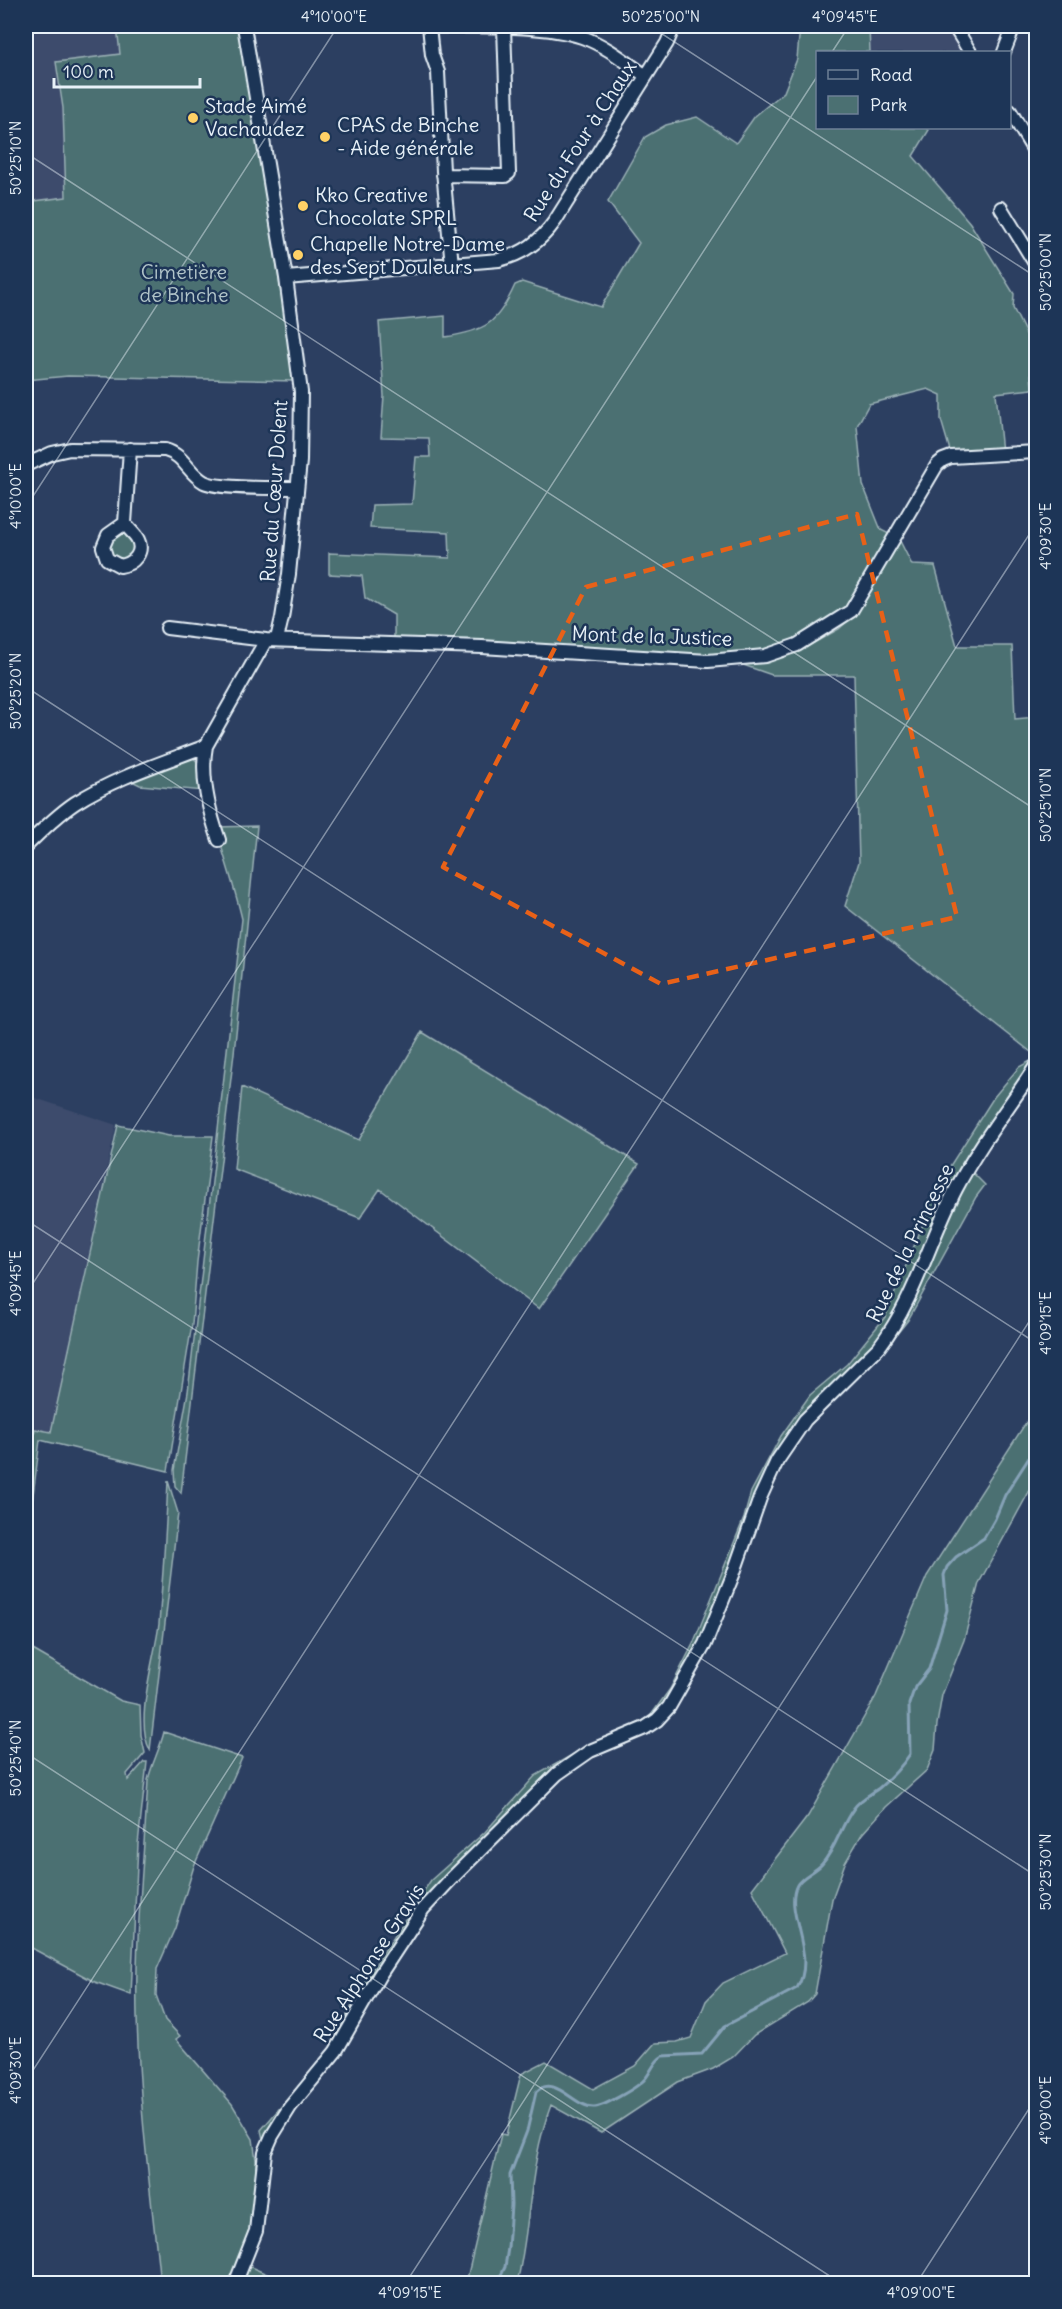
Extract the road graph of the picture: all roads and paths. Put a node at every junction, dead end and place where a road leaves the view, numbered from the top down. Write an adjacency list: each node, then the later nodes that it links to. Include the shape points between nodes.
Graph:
1 (244, 26): 16 (street, Rue du Cœur Dolent)
2 (429, 26): 6 (street); 12 (street, via 438,72)
3 (674, 26): 9 (street, Rue du Four à Chaux)
4 (954, 26): 7 (street)
5 (1014, 26): 8 (street)
6 (504, 27): 9 (street, via 583,37); 12 (street, via 509,173)
7 (969, 51)
8 (1004, 51)
9 (646, 75): 14 (street, Rue du Four à Chaux, via 545,235 527,250 508,258)
10 (1011, 113): 11 (street)
11 (1036, 154)
12 (443, 175): 14 (street)
13 (1001, 208): 15 (street)
14 (452, 265): 16 (street, Rue du Four à Chaux)
15 (1036, 265)
16 (286, 278): 20 (street, Rue du Cœur Dolent, via 301,392)
17 (130, 449): 19 (street, via 70,449); 20 (street, via 170,451 209,484); 21 (street)
18 (1036, 452): 23 (street, Mont de la Justice, via 943,460 851,611 778,653 708,661 482,647)
19 (26, 465)
20 (297, 488): 23 (street, Rue du Cœur Dolent, via 282,618)
21 (125, 523)
22 (166, 628): 23 (street)
23 (271, 640): 24 (street, Rue du Cœur Dolent)
24 (206, 746): 25 (street, via 204,771); 26 (street, via 86,796)
25 (219, 840)
26 (26, 846)
27 (1036, 1066): 28 (street, Rue de la Princesse, via 956,1188 887,1336 805,1420 777,1461 705,1644)
28 (663, 1714): 29 (street, Rue Alphonse Gravis, via 645,1728 580,1757 556,1774 423,1909 336,2051 290,2107 267,2146 256,2231)
29 (235, 2283)

